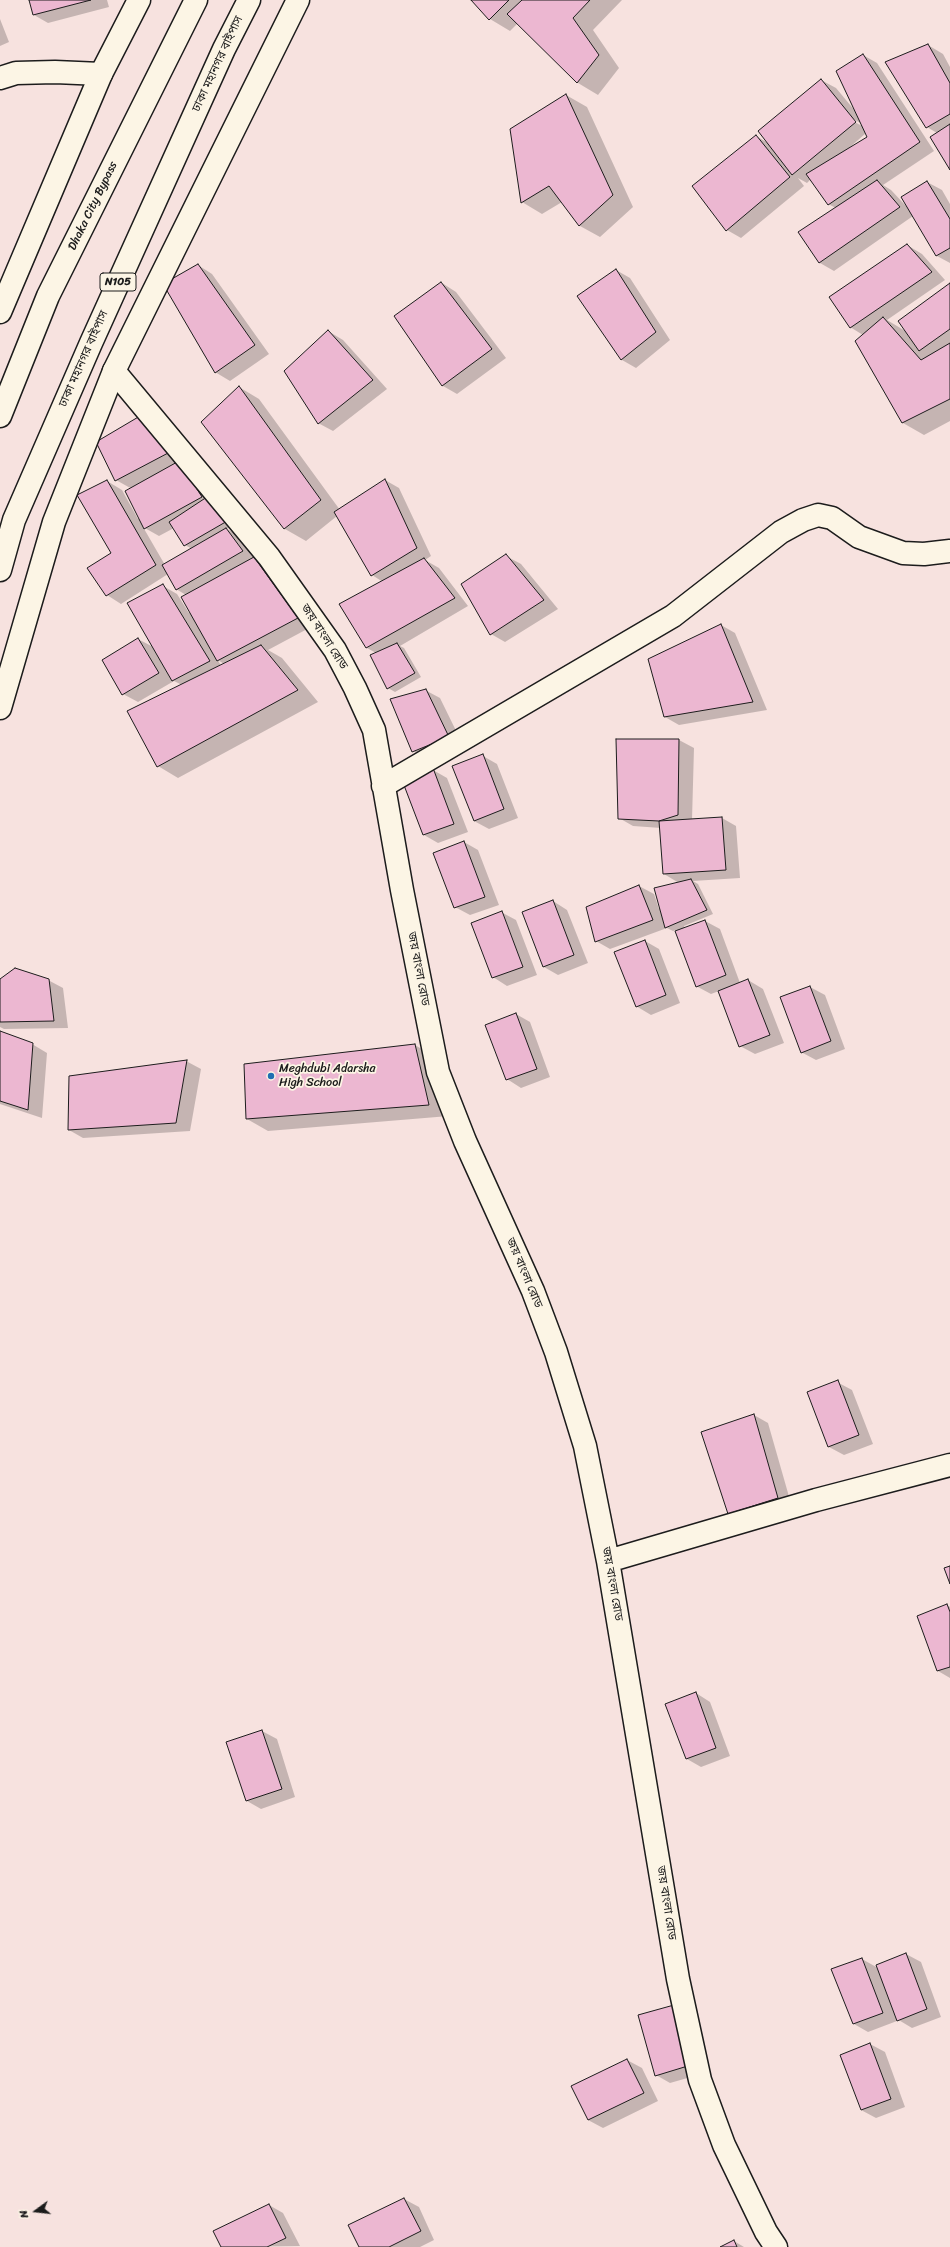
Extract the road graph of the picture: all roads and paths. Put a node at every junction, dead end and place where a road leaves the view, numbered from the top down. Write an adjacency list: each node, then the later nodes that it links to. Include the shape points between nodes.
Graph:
1 (140, 0): 5 (main road)
2 (196, 0): 9 (main road, Dhaka City Bypass, via 48,296)
3 (249, 0): 11 (main road, ঢাকা মহানগর বাইপাস / N105, via 224,49 91,343 14,520)
4 (298, 0): 8 (main road)
5 (101, 74): 6 (main road, via 55,72 16,74); 7 (main road)
6 (0, 78)
7 (0, 312)
8 (114, 371): 12 (main road, via 54,522); 13 (main road, জয় বাংলা রোড, via 269,557 335,650 374,730)
9 (0, 416)
10 (950, 551): 13 (main road, via 924,554 903,552 859,536 832,518 818,515 803,520 781,532 673,616)
11 (0, 570)
12 (0, 708)
13 (384, 786): 15 (main road, জয় বাংলা রোড, via 438,1072 465,1141 518,1253 556,1352 585,1446)
14 (950, 1465): 15 (main road, via 816,1500)
15 (608, 1561): 16 (main road, জয় বাংলা রোড, via 678,1979 700,2080 728,2151 766,2232)
16 (776, 2247)

